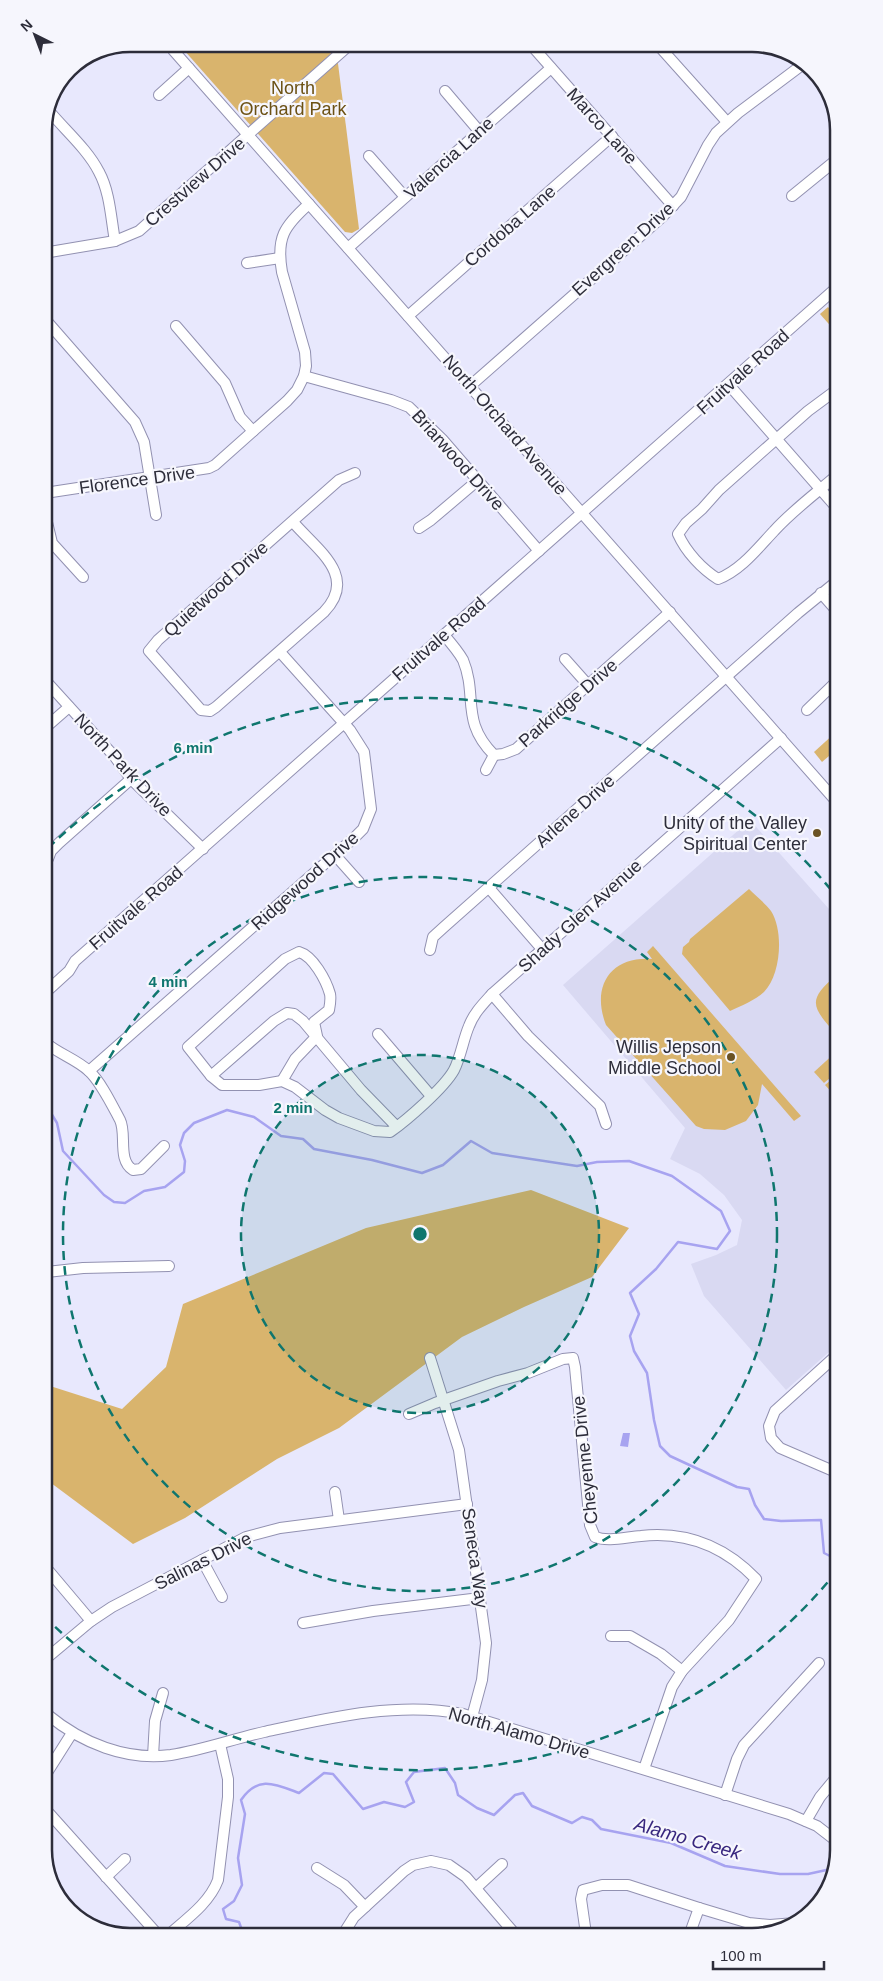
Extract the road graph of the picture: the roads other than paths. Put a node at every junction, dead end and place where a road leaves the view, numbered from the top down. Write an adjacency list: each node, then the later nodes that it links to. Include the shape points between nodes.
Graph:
1 (176, 53): 6 (street, North Orchard Avenue)
2 (340, 53): 13 (street, Crestview Drive)
3 (538, 53): 7 (street, Marco Lane)
4 (665, 53): 11 (street)
5 (797, 67): 11 (street, Evergreen Drive)
6 (189, 68): 9 (street); 13 (street, North Orchard Avenue)
7 (551, 68): 12 (street, Valencia Lane); 14 (street, Marco Lane)
8 (445, 91): 12 (street)
9 (159, 95)
10 (54, 117): 21 (street, via 100,173)
11 (726, 122): 20 (street, Evergreen Drive, via 708,145 689,185)
12 (479, 132): 18 (street, Valencia Lane)
13 (248, 136): 19 (street, North Orchard Avenue); 21 (street, Crestview Drive, via 139,231)
14 (612, 136): 20 (street, Marco Lane); 27 (street, Cordoba Lane)
15 (369, 156): 18 (street)
16 (830, 165): 17 (street)
17 (792, 196)
18 (405, 197): 22 (street, Valencia Lane)
19 (309, 204): 22 (street, North Orchard Avenue); 24 (street, via 287,225 280,244)
20 (673, 206): 32 (street, Evergreen Drive)
21 (115, 241): 23 (street, Crestview Drive)
22 (348, 248): 27 (street, North Orchard Avenue)
23 (53, 251)
24 (280, 258): 25 (street); 30 (street, via 305,352)
25 (247, 263)
26 (830, 294): 31 (street, Fruitvale Road)
27 (408, 316): 32 (street, North Orchard Avenue)
28 (176, 326): 34 (street, via 225,383 240,417)
29 (53, 329): 37 (street, via 135,422 144,442)
30 (304, 376): 34 (street, Florence Drive, via 287,401); 38 (street, Briarwood Drive, via 410,407)
31 (729, 385): 35 (street); 43 (street, Fruitvale Road)
32 (470, 386): 43 (street, North Orchard Avenue)
33 (830, 395): 35 (street)
34 (253, 431): 37 (street, Florence Drive, via 209,468)
35 (776, 439): 40 (street); 40 (street, via 719,490 678,534 683,545 708,573 718,579 729,575)
36 (355, 473): 45 (street, via 339,480)
37 (151, 478): 41 (street, Florence Drive); 44 (street)
38 (477, 481): 46 (street); 48 (street, Briarwood Drive)
39 (830, 481): 40 (street)
40 (821, 489): 42 (street)
41 (53, 492)
42 (830, 499)
43 (582, 513): 48 (street, Fruitvale Road); 53 (street, North Orchard Avenue)
44 (156, 515)
45 (293, 522): 55 (street, Quietwood Drive, via 332,565 338,586 329,607); 55 (street, Quietwood Drive, via 149,651 196,706 205,712 216,707)
46 (419, 528)
47 (53, 544): 49 (street)
48 (539, 551): 54 (street, Fruitvale Road)
49 (83, 578)
50 (830, 587): 51 (street, Arlene Drive)
51 (821, 594): 52 (street); 57 (street, Arlene Drive)
52 (830, 604)
53 (670, 612): 57 (street, North Orchard Avenue); 58 (street, Parkridge Drive)
54 (444, 635): 64 (street, Fruitvale Road); 66 (street, via 463,661 476,732)
55 (280, 652): 64 (street, Ridgewood Drive)
56 (566, 660): 58 (street)
57 (727, 677): 65 (street, North Orchard Avenue); 74 (street, Arlene Drive)
58 (589, 686): 66 (street, Parkridge Drive, via 516,749)
59 (830, 688): 62 (street)
60 (53, 689): 61 (street, North Park Drive)
61 (69, 707): 63 (street); 68 (street, North Park Drive)
62 (807, 710)
63 (53, 722)
64 (343, 723): 71 (street, Fruitvale Road); 72 (street, Ridgewood Drive, via 357,738 364,752 371,809 363,829)
65 (781, 738): 69 (street, North Orchard Avenue); 76 (street, Shady Glen Avenue)
66 (494, 754): 67 (street)
67 (486, 770)
68 (131, 779): 70 (street); 71 (street, North Park Drive)
69 (830, 794)
70 (53, 849)
71 (203, 849): 77 (street, Fruitvale Road, via 75,961)
72 (335, 854): 73 (street); 82 (street, Ridgewood Drive)
73 (359, 882)
74 (488, 888): 75 (street, Arlene Drive, via 433,937); 76 (street)
75 (430, 950)
76 (542, 950): 78 (street, Shady Glen Avenue)
77 (53, 986)
78 (492, 994): 85 (street, Shady Glen Avenue, via 469,1025 453,1072); 86 (street, via 528,1036 600,1106)
79 (378, 1034): 85 (street)
80 (316, 1036): 83 (street, via 303,1020 287,1013); 83 (street, via 314,1022 329,1010 331,996 312,962 305,953 299,952 285,959 188,1048); 84 (street, via 295,1059); 87 (street)
81 (53, 1048): 82 (street)
82 (89, 1071): 88 (street, via 121,1122 128,1167 141,1169)
83 (211, 1076): 84 (street, via 222,1085)
84 (282, 1081): 87 (street, via 339,1118 374,1130 390,1132)
85 (431, 1096): 87 (street, Shady Glen Avenue)
86 (606, 1124)
87 (397, 1127)
88 (164, 1146)
89 (168, 1266): 90 (street)
90 (53, 1271)
91 (430, 1358): 93 (street, Seneca Way)
92 (830, 1361): 95 (street, via 774,1411 769,1426 771,1438 784,1450)
93 (444, 1400): 94 (street); 97 (street, Seneca Way, via 459,1450); 108 (street, Cheyenne Drive, via 573,1358 590,1525 595,1537 668,1534 685,1537 720,1550 756,1579 719,1632)
94 (409, 1414)
95 (830, 1468)
96 (335, 1492): 98 (street)
97 (467, 1504): 98 (street, Salinas Drive); 102 (street, Seneca Way)
98 (339, 1520): 99 (street, Salinas Drive, via 258,1533)
99 (202, 1560): 101 (street); 103 (street, Salinas Drive)
100 (53, 1576): 103 (street)
101 (222, 1597)
102 (480, 1598): 104 (street); 110 (street, Seneca Way, via 486,1651)
103 (91, 1621): 106 (street, Salinas Drive)
104 (303, 1623)
105 (611, 1636): 108 (street, via 630,1636)
106 (53, 1653)
107 (819, 1663): 118 (street, via 744,1745)
108 (682, 1671): 116 (street, Cheyenne Drive, via 672,1687)
109 (163, 1692): 114 (street, via 154,1721)
110 (472, 1717): 113 (street, North Alamo Drive, via 432,1709 384,1711 336,1717); 116 (street, North Alamo Drive)
111 (53, 1719): 112 (street, North Alamo Drive)
112 (72, 1733): 114 (street, North Alamo Drive, via 113,1751); 115 (street)
113 (220, 1744): 114 (street, North Alamo Drive); 131 (street, via 228,1779 228,1797 218,1880 206,1902)
114 (153, 1756)
115 (53, 1763)
116 (644, 1770): 118 (street, North Alamo Drive)
117 (830, 1785): 120 (street)
118 (726, 1795): 120 (street, North Alamo Drive)
119 (53, 1818): 125 (street)
120 (806, 1820): 121 (street, North Alamo Drive)
121 (830, 1837)
122 (125, 1859): 125 (street)
123 (502, 1864): 126 (street)
124 (317, 1868): 127 (street, via 344,1885)
125 (106, 1877): 130 (street)
126 (476, 1888): 127 (street, via 450,1865 421,1862 404,1871); 133 (street)
127 (365, 1907): 132 (street)
128 (698, 1908): 129 (street, via 760,1925); 134 (street, via 628,1885 602,1885 583,1890 581,1899); 135 (street)
129 (778, 1924)
130 (152, 1928)
131 (176, 1928)
132 (347, 1928)
133 (510, 1928)
134 (585, 1928)
135 (692, 1928)

